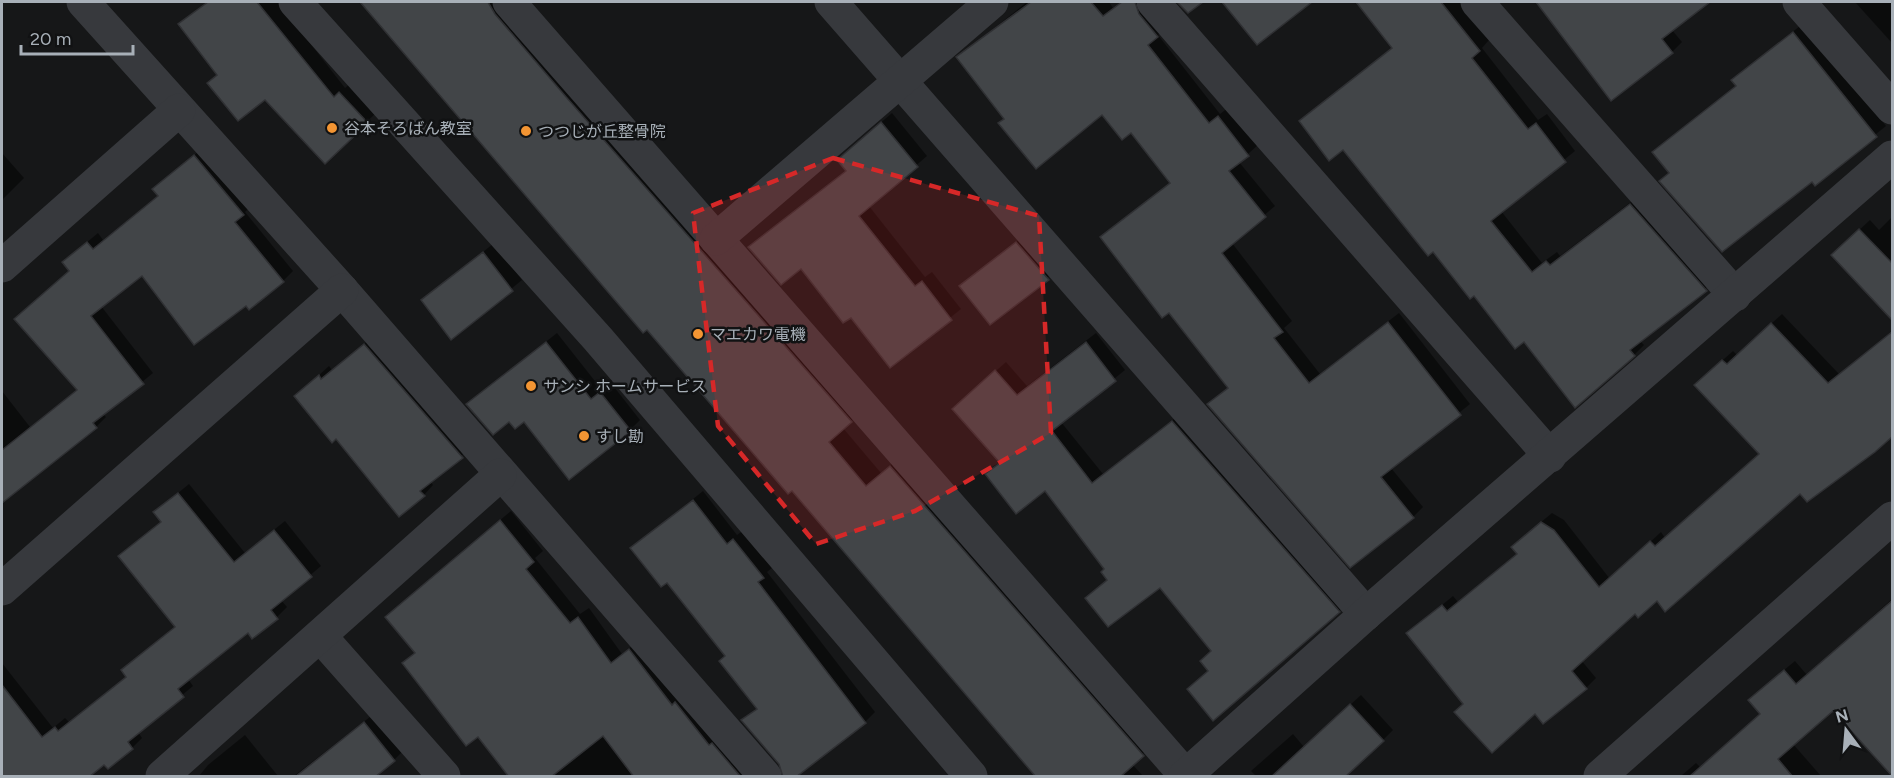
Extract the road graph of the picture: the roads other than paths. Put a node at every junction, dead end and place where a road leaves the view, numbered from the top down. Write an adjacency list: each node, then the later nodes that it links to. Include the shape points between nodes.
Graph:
1 (83, 2): 11 (street)
2 (295, 2): 27 (street, via 598,339)
3 (509, 2): 13 (street)
4 (831, 2): 9 (street)
5 (992, 2): 9 (street)
6 (1153, 2): 17 (street)
7 (1477, 2): 16 (street)
8 (1799, 2): 10 (street)
9 (901, 81): 13 (street); 21 (street)
10 (1893, 108)
11 (178, 110): 14 (street); 15 (street)
12 (1893, 157): 16 (street)
13 (716, 239): 23 (street)
14 (2, 266)
15 (342, 290): 18 (street); 20 (street)
16 (1735, 295): 17 (street)
17 (1550, 456): 21 (street)
18 (500, 475): 22 (street); 26 (street)
19 (1893, 518): 28 (street)
20 (2, 589)
21 (1366, 614): 23 (street)
22 (321, 637): 24 (street); 25 (street)
23 (1185, 776)
24 (162, 777)
25 (444, 777)
26 (765, 777)
27 (970, 777)
28 (1600, 777)

